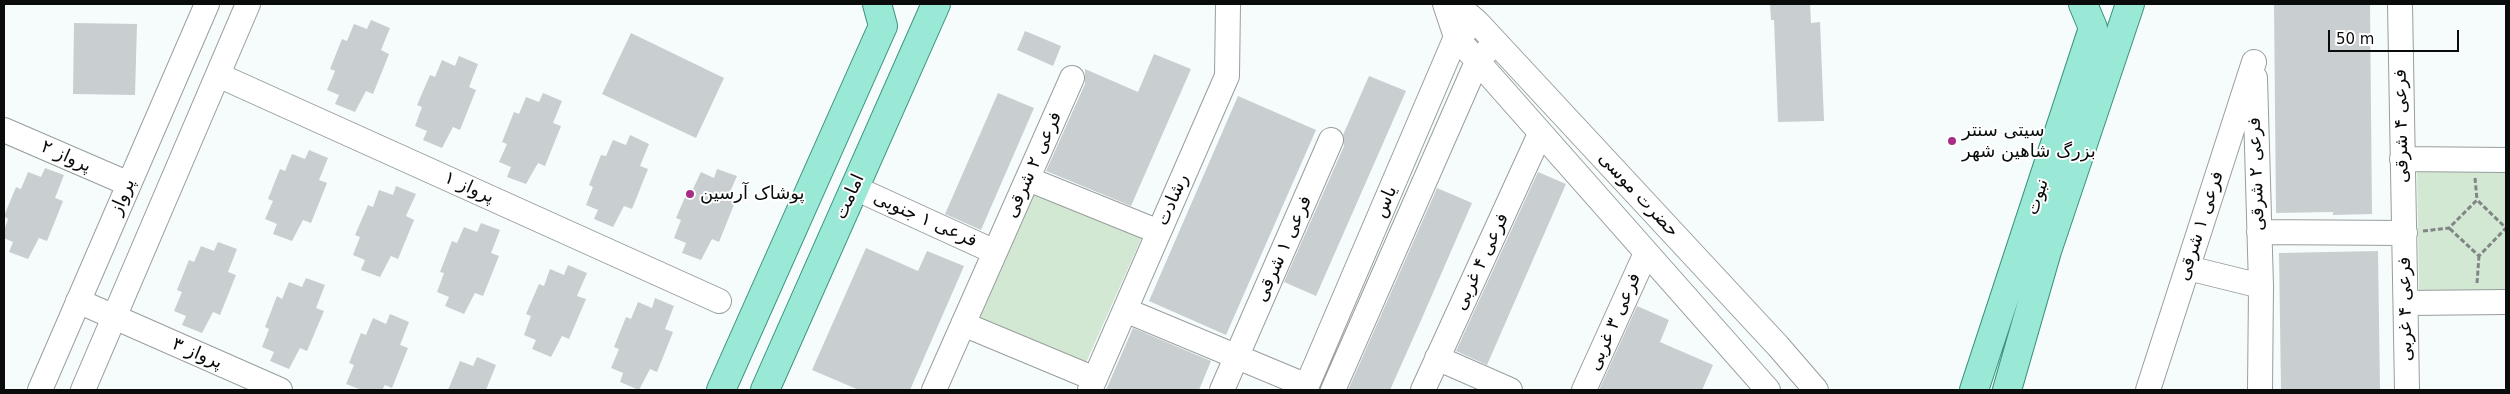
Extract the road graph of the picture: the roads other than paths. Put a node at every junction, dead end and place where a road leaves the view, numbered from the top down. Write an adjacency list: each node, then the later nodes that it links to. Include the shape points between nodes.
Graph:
1 (207, 4): 24 (street, پرواز)
2 (248, 4): 16 (street)
3 (936, 4): 25 (main road, امامت)
4 (1228, 4): 26 (street, رشادت, via 1227,76)
5 (1445, 4): 12 (street, حضرت موسی)
6 (1456, 4): 11 (street, حضرت موسی)
7 (2130, 4): 60 (main road, نبوت, via 2047,251)
8 (879, 5): 49 (main road, via 883,26)
9 (2092, 12): 59 (main road, نبوت)
10 (2400, 12): 21 (street, فرعی ۴ شرقی)
11 (1477, 22): 12 (street, یاس); 13 (street, حضرت موسی)
12 (1456, 38): 14 (street, حضرت موسی); 44 (street, یاس)
13 (1496, 42): 14 (street, یاس); 58 (street, حضرت موسی)
14 (1477, 62): 19 (street, حضرت موسی); 53 (street, یاس)
15 (2254, 62): 27 (street, فرعی ۲ شرقی); 31 (street, فرعی ۱ شرقی)
16 (218, 75): 34 (street, پرواز ۱); 38 (street)
17 (1072, 78): 23 (street, فرعی ۲ شرقی)
18 (4, 130): 24 (street, پرواز ۲)
19 (1540, 134): 30 (street, حضرت موسی); 41 (street, فرعی ۴ غربی)
20 (1331, 140): 40 (street, فرعی ۱ شرقی)
21 (2402, 159): 22 (street); 28 (street, فرعی ۴ شرقی)
22 (2506, 160)
23 (1028, 179): 26 (street); 29 (street, فرعی ۲ شرقی)
24 (129, 184): 33 (street, پرواز)
25 (854, 188): 29 (street, فرعی ۱ جنوبی); 50 (main road, امامت)
26 (1159, 232): 37 (street, رشادت)
27 (2259, 232): 28 (street); 32 (street, فرعی ۲ شرقی)
28 (2405, 233): 36 (street, فرعی ۴ غربی)
29 (995, 252): 39 (street, فرعی ۲ شرقی)
30 (1646, 253): 42 (street, حضرت موسی); 56 (street, فرعی ۳ غربی)
31 (2188, 268): 32 (street); 61 (street, فرعی ۱ شرقی)
32 (2261, 286): 62 (street, فرعی ۲ شرقی)
33 (78, 301): 38 (street, پرواز ۳); 46 (street, پرواز)
34 (719, 301)
35 (2506, 302): 36 (street)
36 (2407, 303): 45 (street, فرعی ۴ غربی)
37 (1125, 310): 40 (street); 43 (street, رشادت)
38 (114, 318): 47 (street); 48 (street, پرواز ۳)
39 (963, 324): 43 (street); 51 (street, فرعی ۲ شرقی)
40 (1237, 357): 44 (street); 52 (street, فرعی ۱ شرقی)
41 (1437, 358): 54 (street, فرعی ۴ غربی); 55 (street)
42 (1747, 381): 57 (street, حضرت موسی)
43 (1092, 385)
44 (1306, 388)
45 (2407, 388)
46 (40, 390)
47 (83, 390)
48 (280, 390)
49 (721, 390)
50 (765, 390)
51 (934, 390)
52 (1222, 390)
53 (1333, 390)
54 (1423, 390)
55 (1510, 390)
56 (1584, 390)
57 (1768, 390)
58 (1816, 390)
59 (1974, 390)
60 (2007, 390)
61 (2148, 390)
62 (2260, 390)

